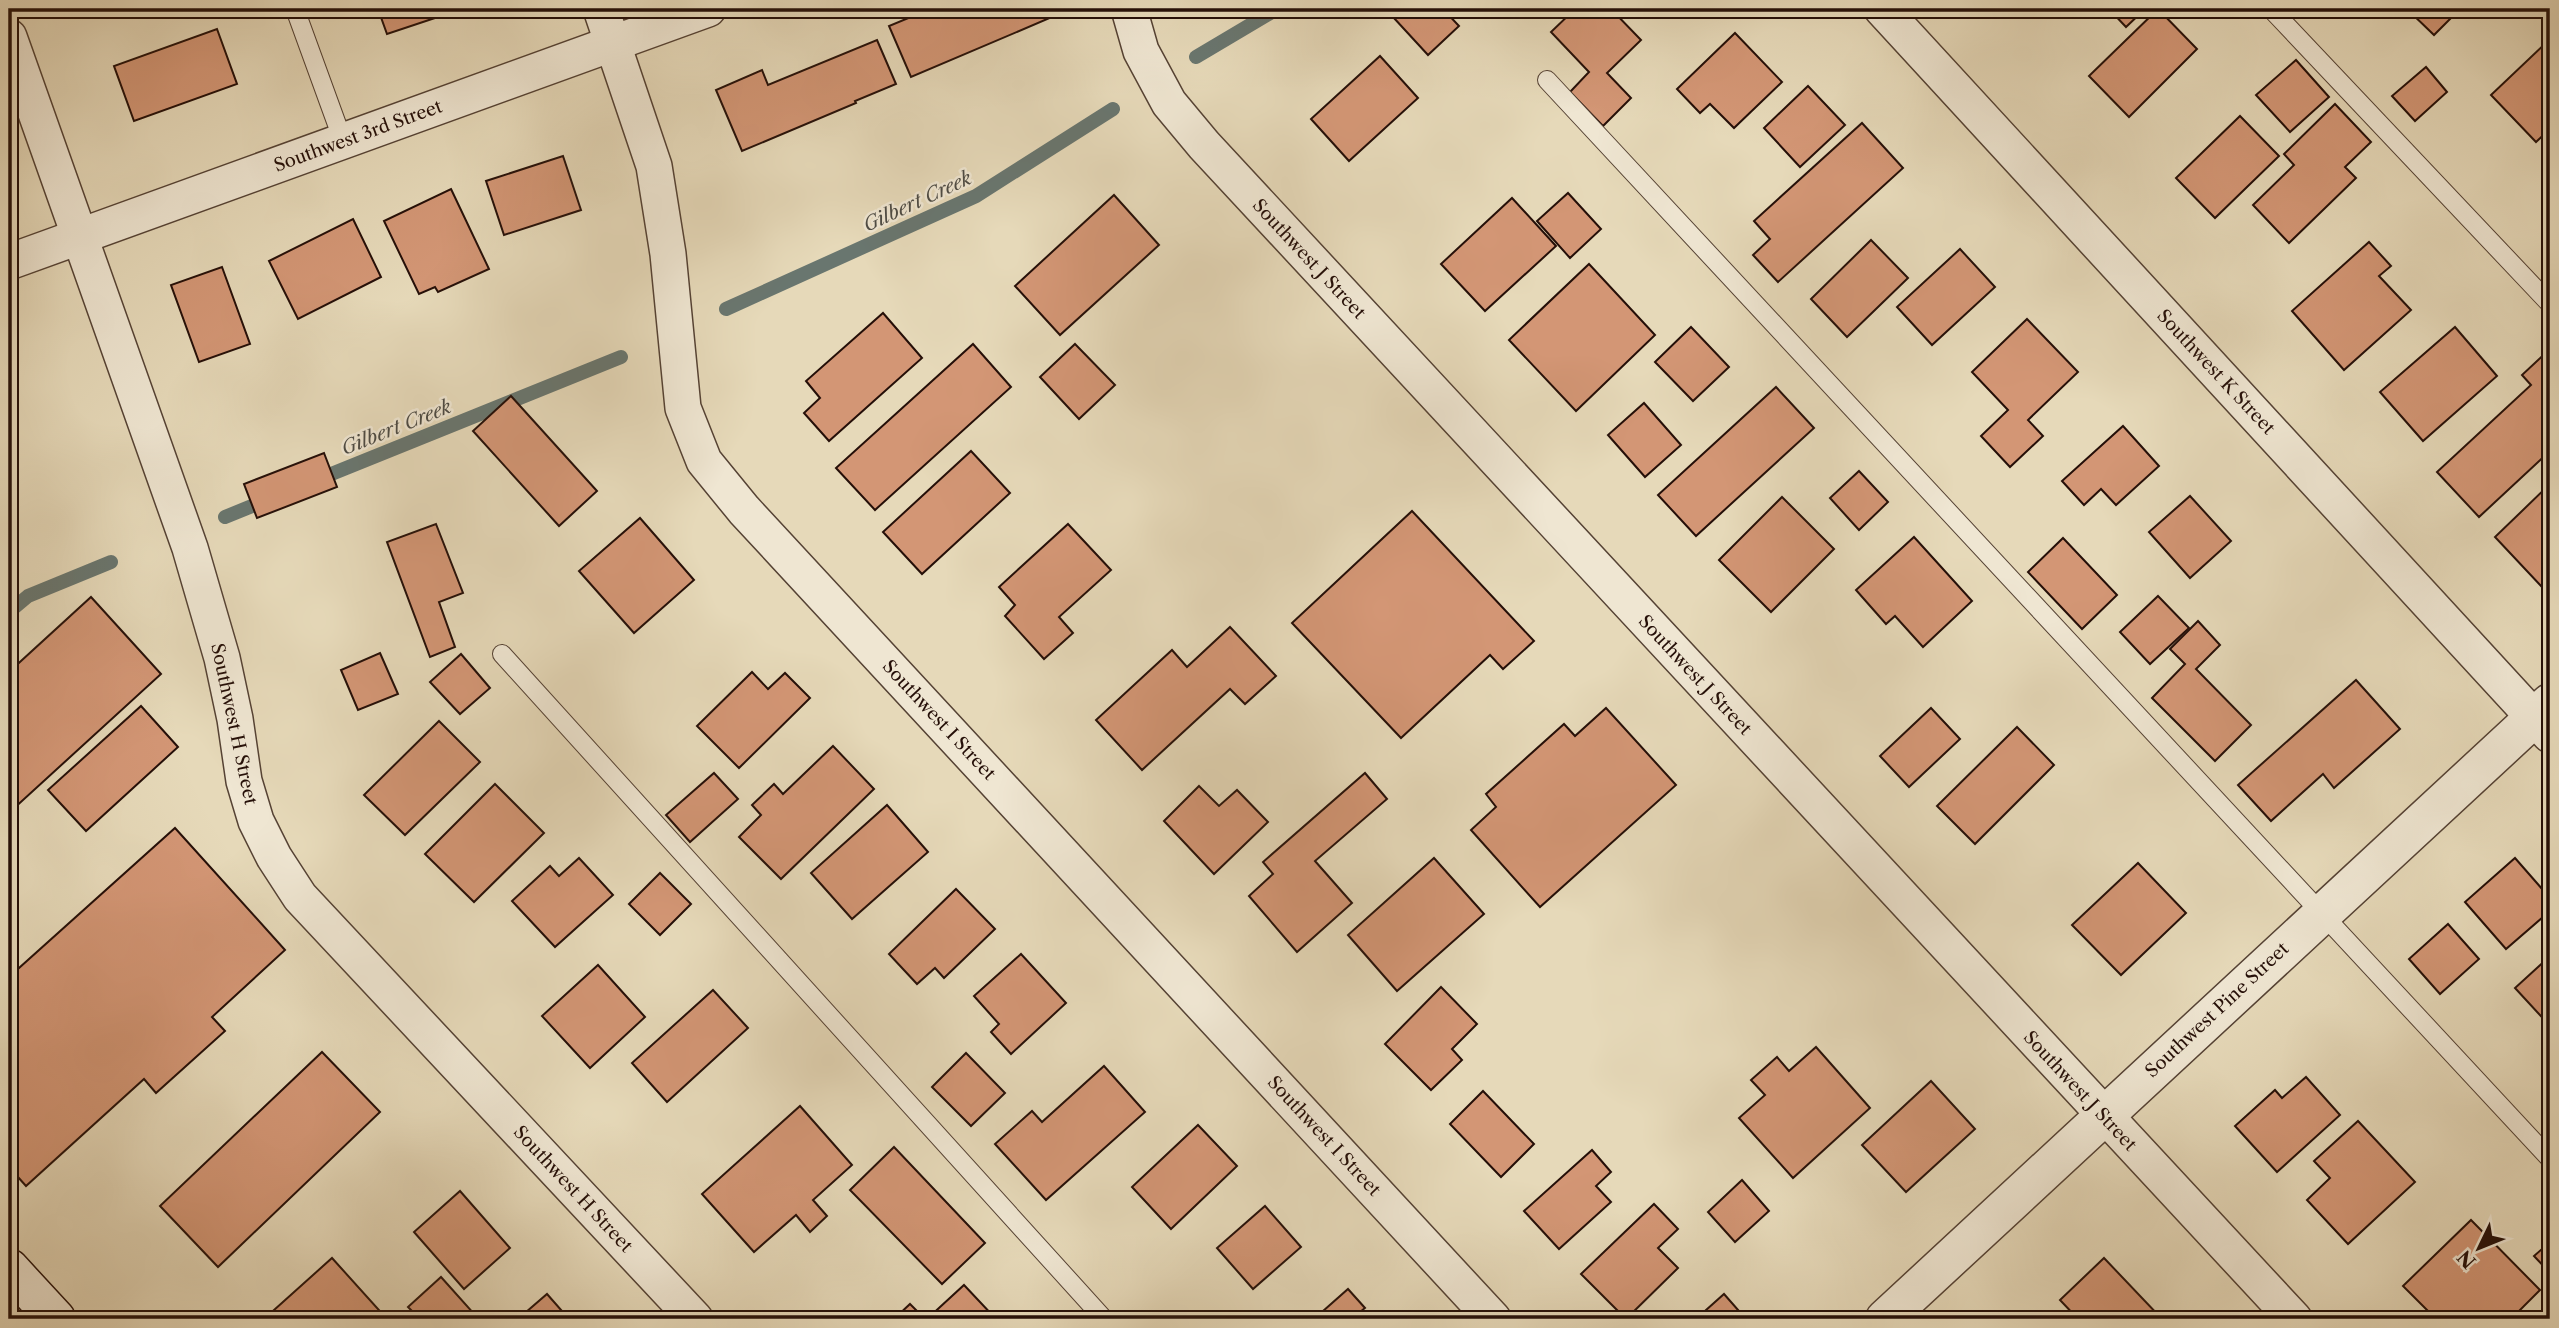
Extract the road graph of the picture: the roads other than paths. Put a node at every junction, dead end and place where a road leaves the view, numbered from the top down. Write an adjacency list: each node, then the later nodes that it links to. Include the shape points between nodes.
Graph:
1 (295, 9): 10 (lane)
2 (601, 9): 8 (street, Southwest I Street)
3 (708, 9): 8 (street, Southwest 3rd Street)
4 (1129, 9): 17 (street, Southwest J Street, via 1141,51 1164,92 1204,145)
5 (1882, 9): 15 (street, Southwest K Street)
6 (2271, 9): 13 (lane)
7 (9, 37): 11 (street, Southwest H Street)
8 (613, 43): 10 (street, Southwest 3rd Street); 24 (street, Southwest I Street, via 654,166 683,408 704,461 754,521)
9 (1547, 80): 16 (lane)
10 (344, 141): 11 (street, Southwest 3rd Street)
11 (80, 237): 12 (street, Southwest 3rd Street); 22 (street, Southwest H Street, via 190,548 222,658 244,781 274,858 300,897)
12 (9, 262)
13 (2550, 304)
14 (502, 654): 23 (lane)
15 (2545, 718): 16 (street, Southwest Pine Street)
16 (2323, 912): 17 (street, Southwest Pine Street); 18 (lane)
17 (2103, 1115): 20 (street, Southwest Pine Street); 25 (street, Southwest J Street)
18 (2550, 1159)
19 (9, 1268): 21 (street)
20 (1895, 1316)
21 (56, 1319)
22 (695, 1319)
23 (1104, 1319)
24 (1493, 1319)
25 (2294, 1319)

